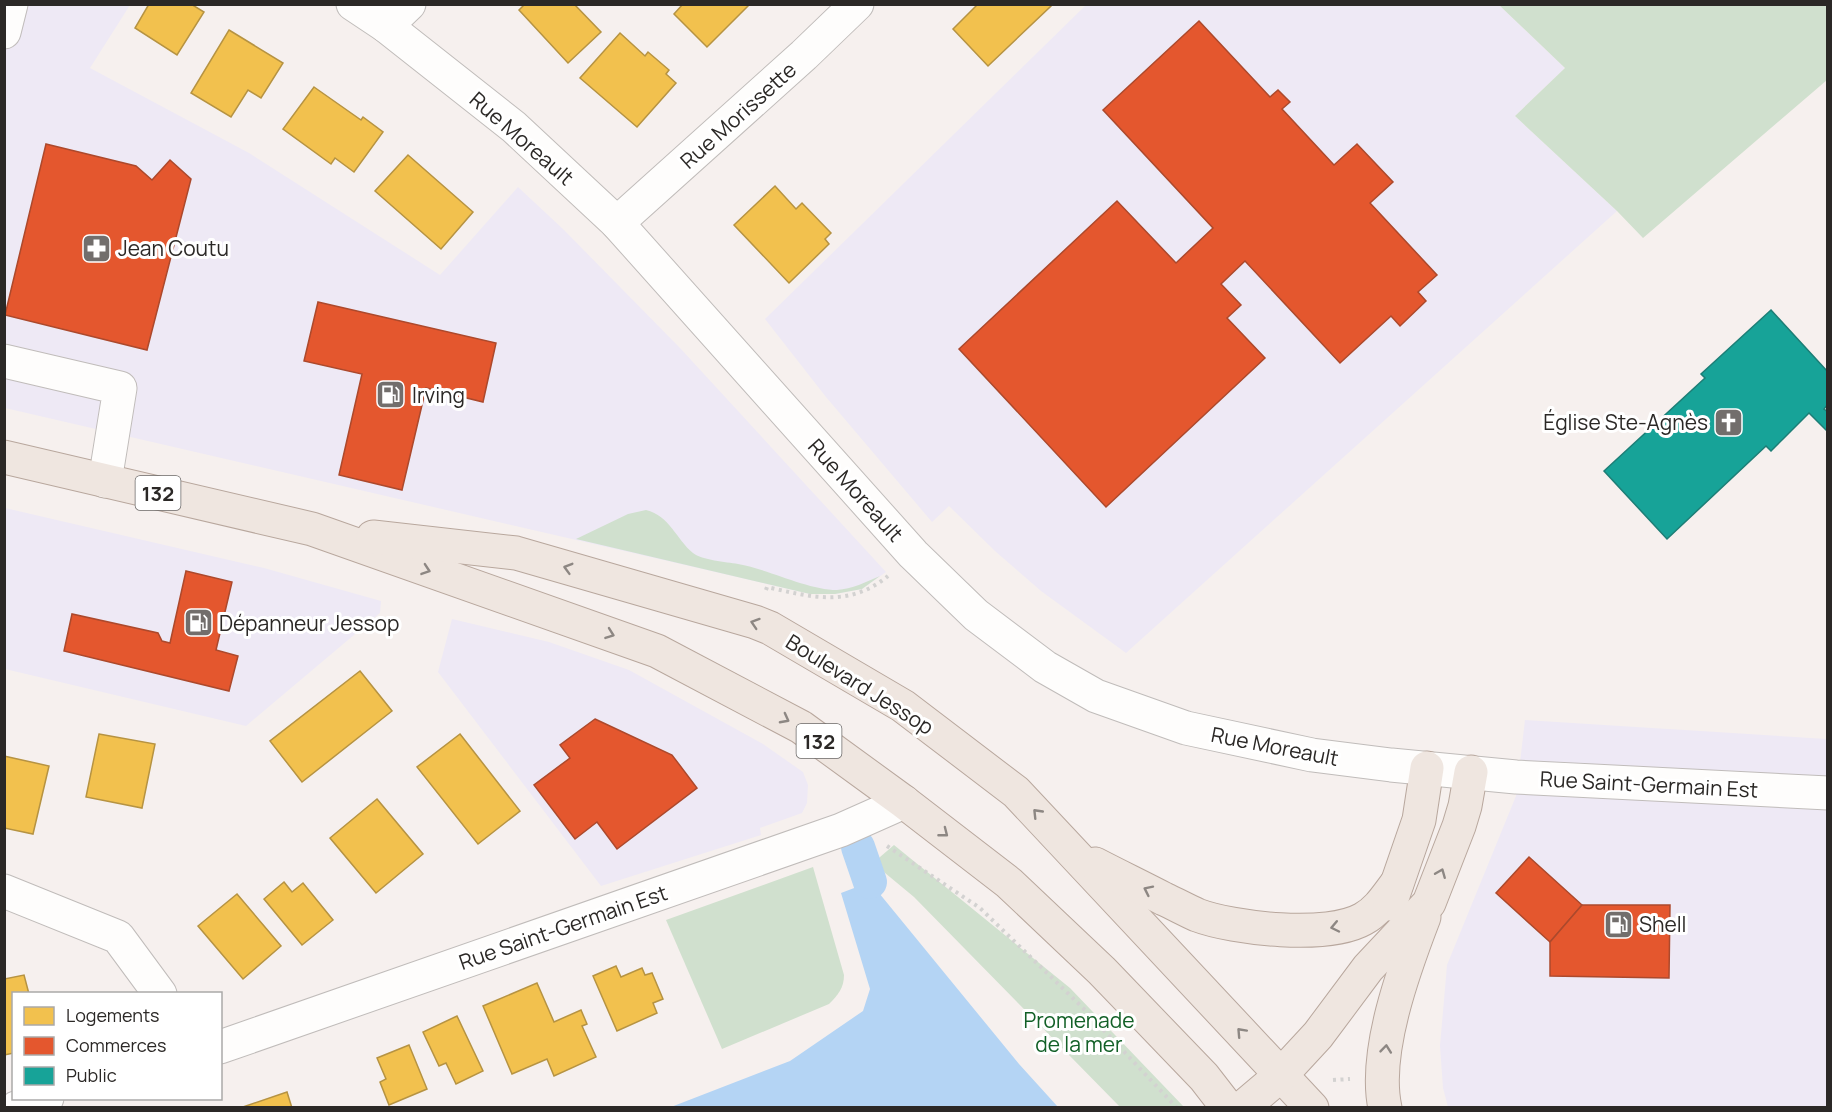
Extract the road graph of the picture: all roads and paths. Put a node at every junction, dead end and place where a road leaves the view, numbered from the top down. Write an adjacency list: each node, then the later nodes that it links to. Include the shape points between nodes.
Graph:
1 (11, 4): 5 (street)
2 (353, 4): 4 (street, Rue Moreault)
3 (857, 4): 6 (street, Rue Morissette)
4 (397, 15): 6 (street, Rue Moreault)
5 (4, 32)
6 (617, 223): 11 (street, Rue Moreault)
7 (4, 361): 9 (street, via 120,388)
8 (4, 457): 9 (main road, Boulevard Jessop / 132)
9 (105, 481): 10 (main road, Boulevard Jessop / 132)
10 (312, 529): 12 (main road, Boulevard Jessop / 132, one-way to 10, via 516,554); 16 (main road, Boulevard Jessop / 132, one-way to 16, via 657,651 801,727)
11 (913, 554): 12 (path, via 882,580 857,594 828,598 767,587); 13 (street, Rue Moreault, via 976,615 1045,667 1096,696 1186,728 1312,756)
12 (754, 622): 18 (main road, Boulevard Jessop / 132, one-way to 12, via 1016,792 903,706)
13 (1427, 768): 14 (street, Rue Moreault); 19 (main road, via 1419,820)
14 (1471, 772): 15 (street, Rue Saint-Germain Est); 21 (main road, one-way to 14, via 1460,826)
15 (1827, 793)
16 (904, 802): 17 (street, Rue Saint-Germain Est); 29 (main road, Boulevard Jessop / 132, one-way to 29, via 1009,884 1110,980)
17 (853, 824): 24 (street, Rue Saint-Germain Est); 28 (path, via 980,908)
18 (1077, 856): 19 (main road, one-way to 18, via 1380,906 1362,920 1304,932 1234,924 1198,915); 25 (main road, Boulevard Jessop / 132, one-way to 18)
19 (1397, 883): 22 (main road)
20 (4, 891): 23 (street, via 118,937)
21 (1429, 903): 22 (main road); 32 (main road, one-way to 21, via 1386,1043 1406,965)
22 (1368, 968): 25 (main road, via 1318,1035)
23 (159, 992)
24 (222, 1046)
25 (1281, 1075): 30 (main road); 31 (main road, 132)
26 (40, 1100): 27 (street)
27 (16, 1107)
28 (1178, 1107)
29 (1228, 1107)
30 (1242, 1107)
31 (1312, 1107)
32 (1385, 1107)

